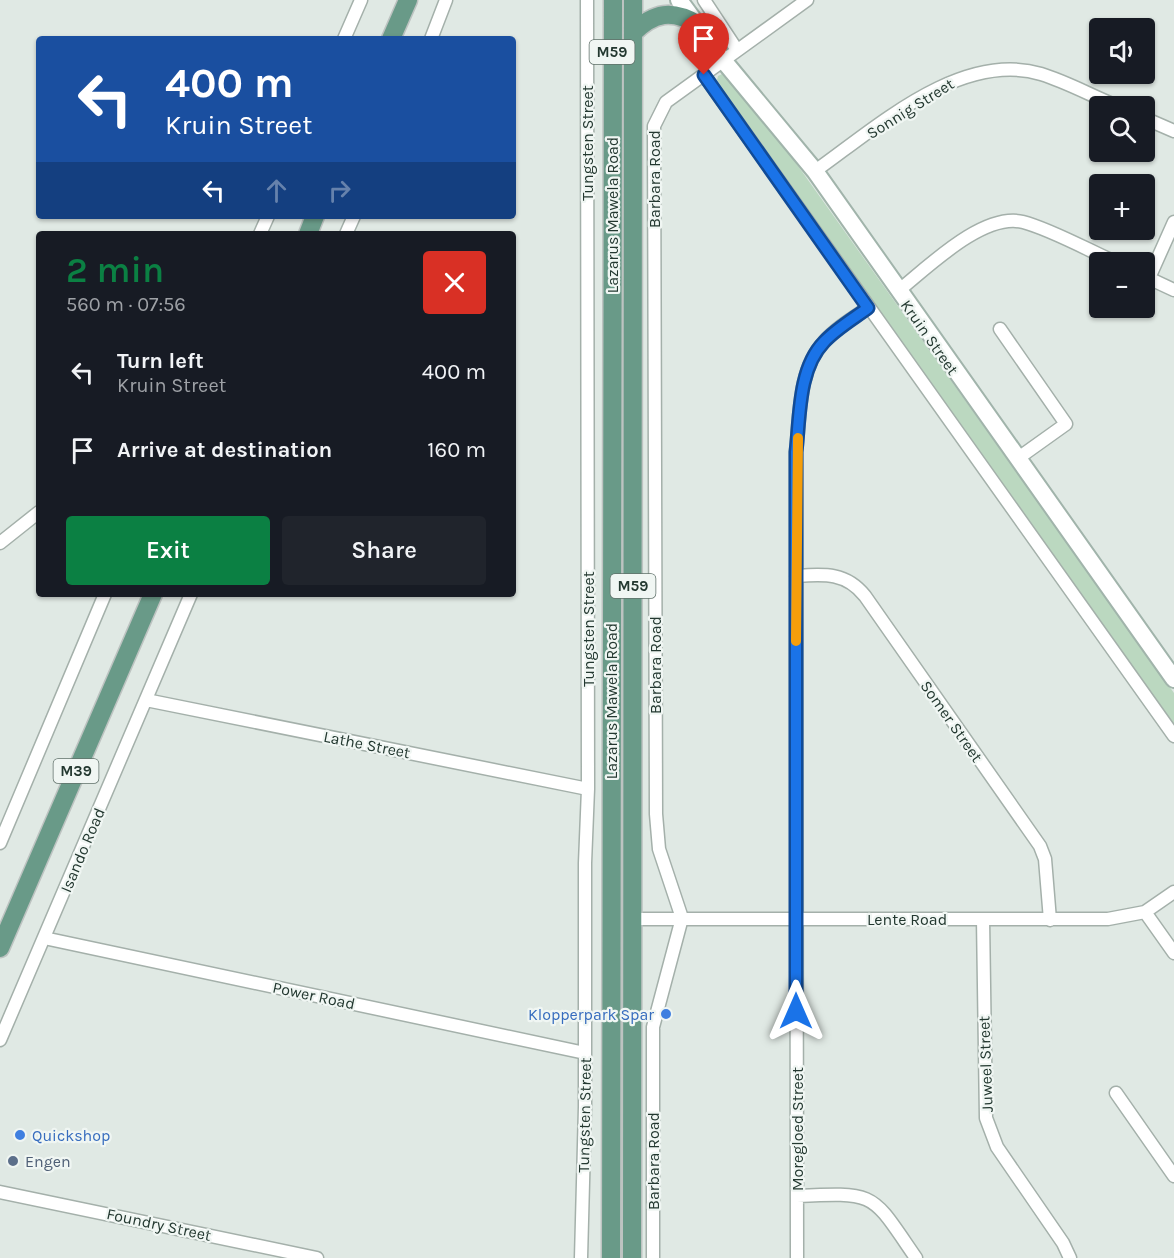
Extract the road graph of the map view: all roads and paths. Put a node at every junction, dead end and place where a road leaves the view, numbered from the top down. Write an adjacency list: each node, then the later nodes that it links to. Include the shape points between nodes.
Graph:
1 (361, 0): 12 (street)
2 (408, 0): 13 (main road)
3 (447, 0): 14 (street)
4 (587, 0): 40 (street, Tungsten Street)
5 (613, 0): 53 (main road, Lazarus Mawela Road / M59)
6 (633, 0): 11 (main road, Lazarus Mawela Road / M59)
7 (679, 0): 10 (main road, Kruin Street)
8 (704, 0): 15 (street)
9 (807, 0): 15 (street, Barbara Road)
10 (699, 24): 11 (main road, via 665,13 646,21); 16 (main road, Kruin Street)
11 (633, 33): 47 (main road, Lazarus Mawela Road / M59)
12 (345, 36)
13 (392, 36)
14 (431, 36)
15 (737, 50): 16 (street, Barbara Road)
16 (723, 60): 17 (street, Barbara Road); 21 (main road, Kruin Street)
17 (704, 75): 28 (street, Kruin Street); 45 (street, Barbara Road, via 666,102 654,126 656,814 659,849)
18 (1094, 96): 21 (street, Sonnig Street, via 1042,74 1003,70 972,74 937,88)
19 (1155, 123): 20 (street)
20 (1174, 131)
21 (815, 171): 27 (main road, Kruin Street)
22 (1174, 222): 24 (street)
23 (1092, 252): 27 (street, via 1025,222 1007,221 972,235)
24 (1155, 261)
25 (1155, 281): 26 (street)
26 (1174, 290)
27 (897, 291): 30 (main road, Kruin Street)
28 (868, 308): 33 (street, Moregloed Street, via 824,342 810,362 796,452); 39 (street, Kruin Street)
29 (1000, 329): 30 (street, via 1066,424)
30 (1017, 459): 37 (main road, Kruin Street)
31 (36, 514): 32 (street)
32 (0, 543)
33 (796, 576): 46 (street, Moregloed Street); 49 (street, Somer Street, via 836,575 854,583 865,596 1040,846 1046,860)
34 (104, 597): 41 (street)
35 (152, 597): 51 (main road, M39)
36 (190, 597): 38 (street, Isando Road)
37 (1174, 679)
38 (146, 700): 40 (street, Lathe Street); 50 (street, Isando Road)
39 (1174, 736)
40 (588, 789): 55 (street, Tungsten Street)
41 (5, 818): 42 (street)
42 (0, 843)
43 (1174, 892): 44 (street, Lente Road)
44 (1145, 912): 49 (street, Lente Road, via 1121,918); 52 (street)
45 (682, 918): 46 (street, Lente Road); 47 (street, Lente Road); 64 (street, Barbara Road, via 653,1027)
46 (796, 918): 48 (street, Lente Road); 59 (street, Moregloed Street)
47 (633, 919): 53 (main road, via 620,942); 63 (main road, Lazarus Mawela Road / M59)
48 (983, 919): 49 (street, Lente Road); 67 (street, Juweel Street, via 986,1118 997,1147)
49 (1050, 920)
50 (44, 939): 54 (street, Isando Road); 55 (street, Power Road)
51 (0, 948)
52 (1174, 953)
53 (611, 989): 62 (main road, Lazarus Mawela Road / M59)
54 (0, 1040)
55 (585, 1053): 61 (street, Tungsten Street)
56 (1116, 1093): 57 (street)
57 (1174, 1176)
58 (0, 1192): 60 (street, Foundry Street)
59 (797, 1196): 65 (street, Moregloed Street); 66 (street, via 850,1193 867,1197 884,1212)
60 (317, 1258)
61 (581, 1258)
62 (611, 1258)
63 (632, 1258)
64 (653, 1258)
65 (797, 1258)
66 (916, 1258)
67 (1070, 1258)

